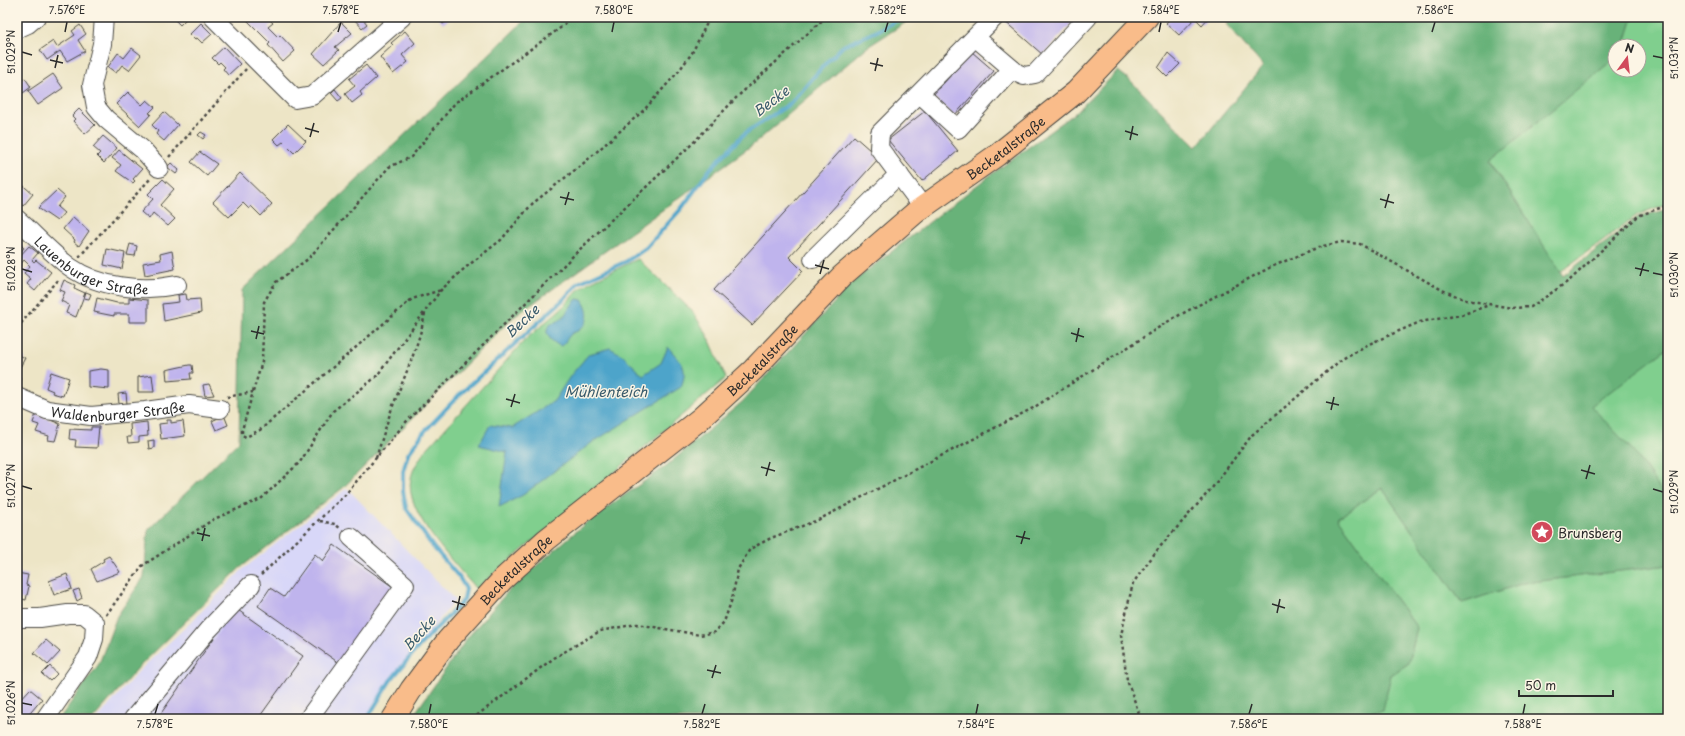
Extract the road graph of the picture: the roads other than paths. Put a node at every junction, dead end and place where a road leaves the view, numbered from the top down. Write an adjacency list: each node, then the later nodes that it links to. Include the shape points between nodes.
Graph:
1 (36, 17): 8 (street)
2 (104, 17): 12 (street, via 102,44 92,85 96,107)
3 (213, 17): 4 (street, via 294,99 312,96)
4 (402, 17)
5 (995, 17): 9 (street)
6 (1088, 17): 10 (street, via 1035,74 1024,76)
7 (1147, 17): 14 (main road, Becketalstraße, via 1076,92 997,155)
8 (17, 29)
9 (976, 38): 10 (street); 11 (street)
10 (1012, 69): 11 (street, via 958,129)
11 (920, 94): 13 (street, via 880,132 879,148)
12 (159, 168)
13 (898, 174): 14 (street); 16 (street)
14 (923, 207): 26 (main road, Becketalstraße, via 842,276 753,370 700,419 546,540 502,580 448,640)
15 (17, 219): 17 (street, Lauenburger Straße, via 70,267 100,283 133,288)
16 (813, 259)
17 (177, 285)
18 (17, 397): 19 (street, Waldenburger Straße, via 47,410 91,416 189,405)
19 (220, 409)
20 (351, 537): 25 (street, via 405,585)
21 (251, 585): 24 (street, via 208,630)
22 (17, 618): 23 (street, via 84,614 95,623 94,640 88,657)
23 (44, 719)
24 (134, 719)
25 (308, 719)
26 (393, 719)

